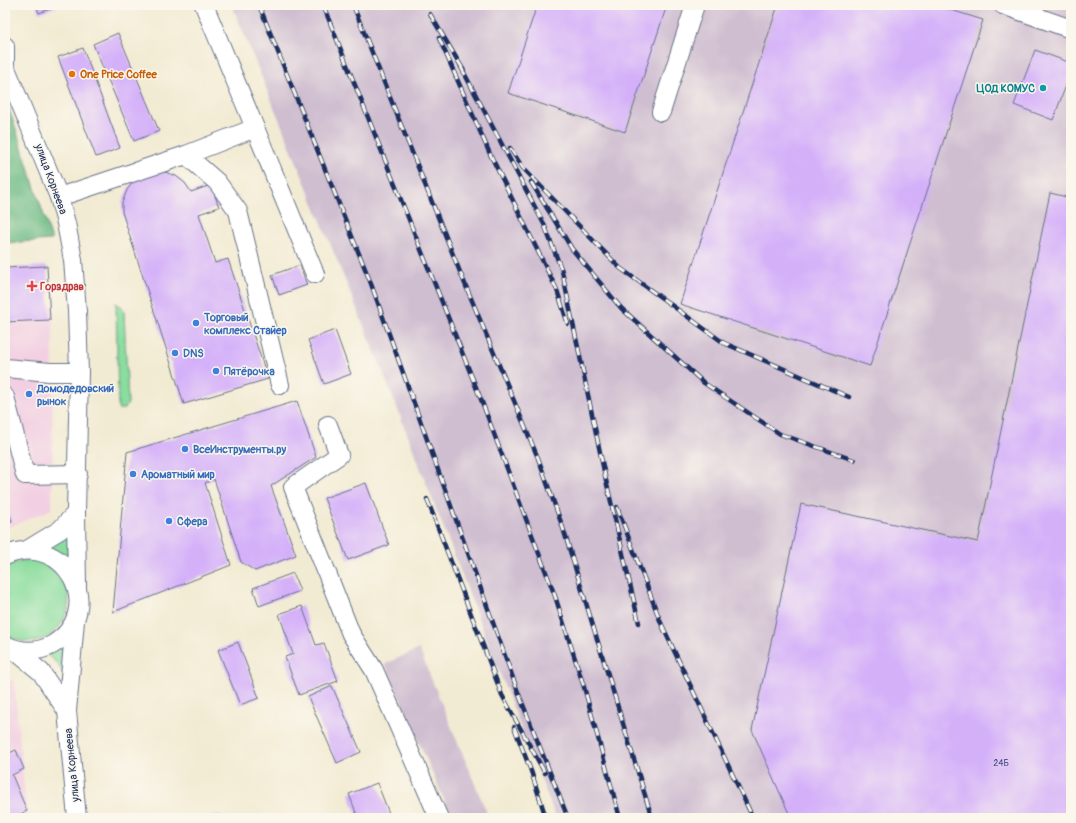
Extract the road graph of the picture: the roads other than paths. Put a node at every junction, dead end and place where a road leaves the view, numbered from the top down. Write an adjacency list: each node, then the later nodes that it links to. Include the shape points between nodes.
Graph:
1 (204, 5): 9 (street)
2 (695, 5): 8 (street)
3 (1003, 5): 4 (street)
4 (1071, 29)
5 (5, 46): 6 (street)
6 (5, 62)
7 (5, 66): 11 (street, улица Корнеева)
8 (661, 112)
9 (255, 128): 10 (street); 12 (street)
10 (186, 155): 11 (street); 15 (street, via 217,182 238,211)
11 (59, 197): 14 (street, улица Корнеева, via 66,223 74,276)
12 (315, 274)
13 (5, 368): 14 (street)
14 (79, 372): 18 (street, улица Корнеева)
15 (280, 385)
16 (5, 397): 18 (street, via 25,475)
17 (328, 425): 27 (street, via 339,455 293,487 351,634 374,670)
18 (78, 474): 19 (street, улица Корнеева)
19 (76, 513): 20 (street, via 60,530); 22 (street, улица Корнеева)
20 (27, 550): 21 (street); 22 (street, via 56,559 73,577)
21 (5, 556)
22 (77, 588): 23 (street, улица Корнеева, via 79,603)
23 (76, 618): 24 (street, via 64,635 48,647 35,651); 25 (street, улица Корнеева)
24 (9, 647): 25 (street, via 41,672)
25 (67, 711): 26 (street, улица Корнеева)
26 (77, 818)
27 (439, 818)

